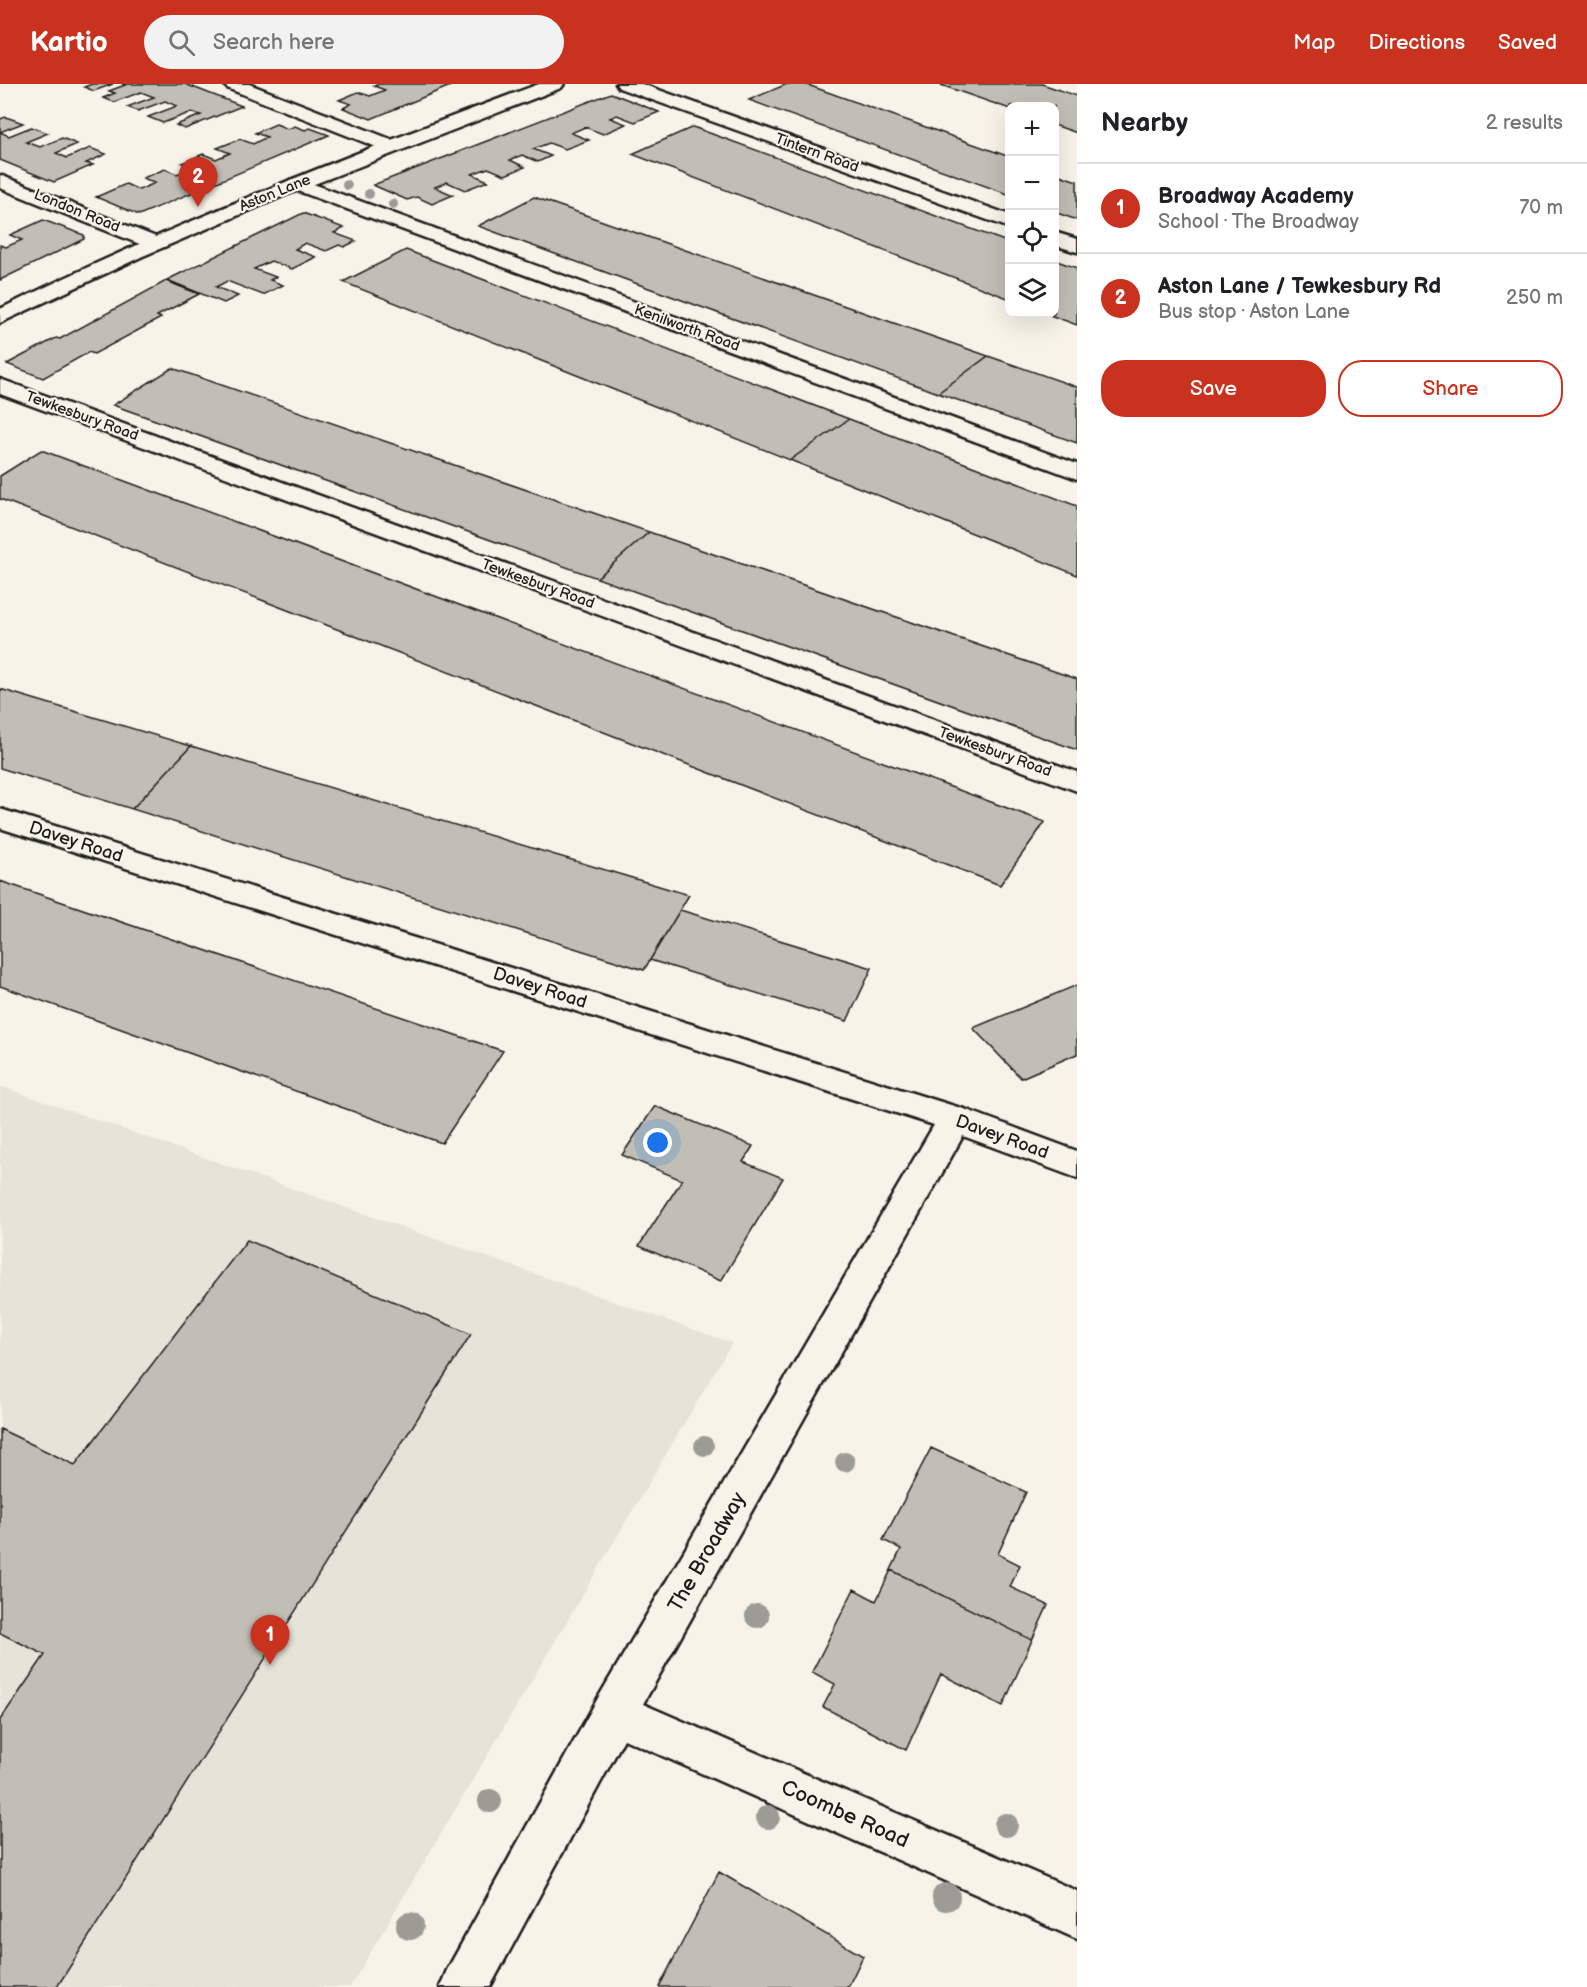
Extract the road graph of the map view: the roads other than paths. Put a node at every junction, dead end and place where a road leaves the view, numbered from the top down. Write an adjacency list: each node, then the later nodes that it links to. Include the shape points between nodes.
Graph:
1 (232, 84): 4 (street)
2 (625, 84): 7 (street, Tintern Road)
3 (550, 85): 4 (street, Aston Lane)
4 (391, 146): 6 (street, Aston Lane)
5 (0, 181): 9 (street, London Road)
6 (297, 184): 9 (street, Aston Lane); 13 (street, Kenilworth Road)
7 (1005, 220)
8 (1059, 240): 10 (street)
9 (154, 243): 11 (street, Aston Lane)
10 (1077, 246)
11 (0, 317)
12 (0, 386): 14 (street, Tewkesbury Road)
13 (1077, 472)
14 (1077, 782)
15 (0, 818): 16 (street, Davey Road)
16 (955, 1119): 17 (street, Davey Road); 18 (street, The Broadway)
17 (1077, 1165)
18 (614, 1713): 19 (street, Coombe Road); 20 (street, The Broadway)
19 (1077, 1915)
20 (464, 1987)

